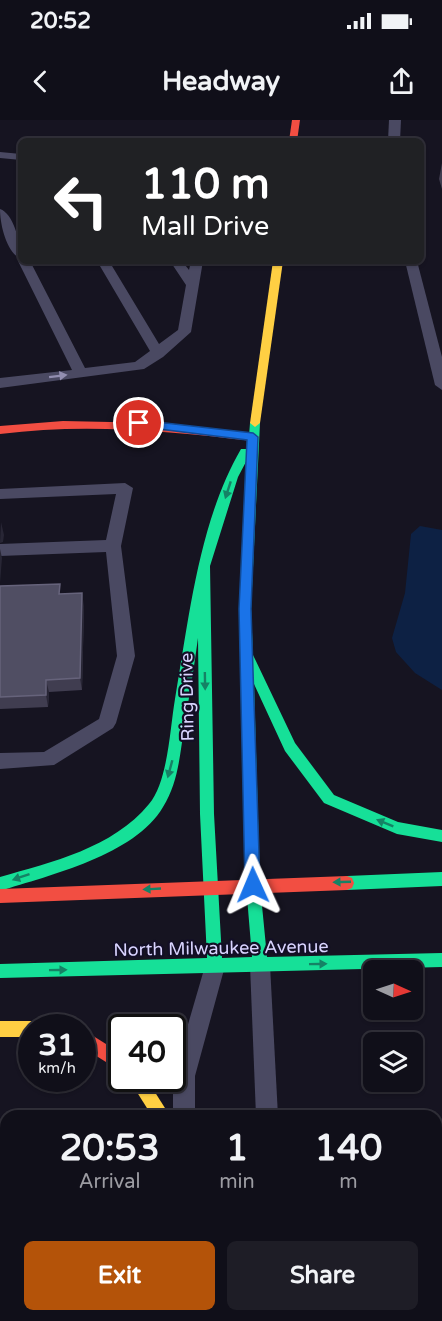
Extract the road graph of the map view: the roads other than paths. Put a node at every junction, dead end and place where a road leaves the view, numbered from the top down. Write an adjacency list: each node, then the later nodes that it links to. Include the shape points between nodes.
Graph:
1 (296, 120): 3 (street)
2 (395, 120): 4 (lane)
3 (293, 138)
4 (394, 138)
5 (0, 155): 6 (lane)
6 (18, 157)
7 (0, 213): 8 (lane)
8 (18, 249)
9 (26, 264): 17 (lane)
10 (105, 264): 16 (lane)
11 (178, 264): 15 (lane)
12 (196, 264): 15 (lane)
13 (278, 264): 21 (street, Ring Drive)
14 (412, 264): 19 (lane)
15 (193, 285): 16 (lane, via 184,332)
16 (158, 354): 17 (lane, via 139,366)
17 (81, 373): 18 (lane, one-way to 17)
18 (0, 383)
19 (442, 385)
20 (0, 430): 21 (street, via 29,424 139,423)
21 (253, 437): 25 (street, Ring Drive, one-way to 25, via 232,477); 26 (street, Ring Drive)
22 (0, 494): 23 (lane, via 125,488)
23 (113, 546): 24 (lane); 27 (lane, via 126,656 107,723 47,760)
24 (0, 550)
25 (204, 566): 30 (street, one-way to 30, via 172,768 154,808 123,837); 32 (street, Ring Drive, one-way to 32)
26 (246, 654): 28 (street, one-way to 26, via 397,828 329,799 290,747); 31 (street, Ring Drive)
27 (0, 761)
28 (442, 836)
29 (442, 879): 31 (street, one-way to 31)
30 (0, 884)
31 (253, 885): 32 (street); 35 (street, Ring Drive)
32 (211, 887): 33 (street, one-way to 33); 36 (street, Ring Drive)
33 (0, 896)
34 (442, 960): 35 (street, North Milwaukee Avenue, one-way to 34)
35 (260, 965): 36 (street, North Milwaukee Avenue); 43 (lane)
36 (214, 966): 37 (street, North Milwaukee Avenue, one-way to 36); 42 (lane, via 184,1076)
37 (0, 971)
38 (0, 1029): 39 (street)
39 (18, 1029)
40 (146, 1092): 41 (street)
41 (158, 1110)
42 (184, 1110)
43 (267, 1110)

